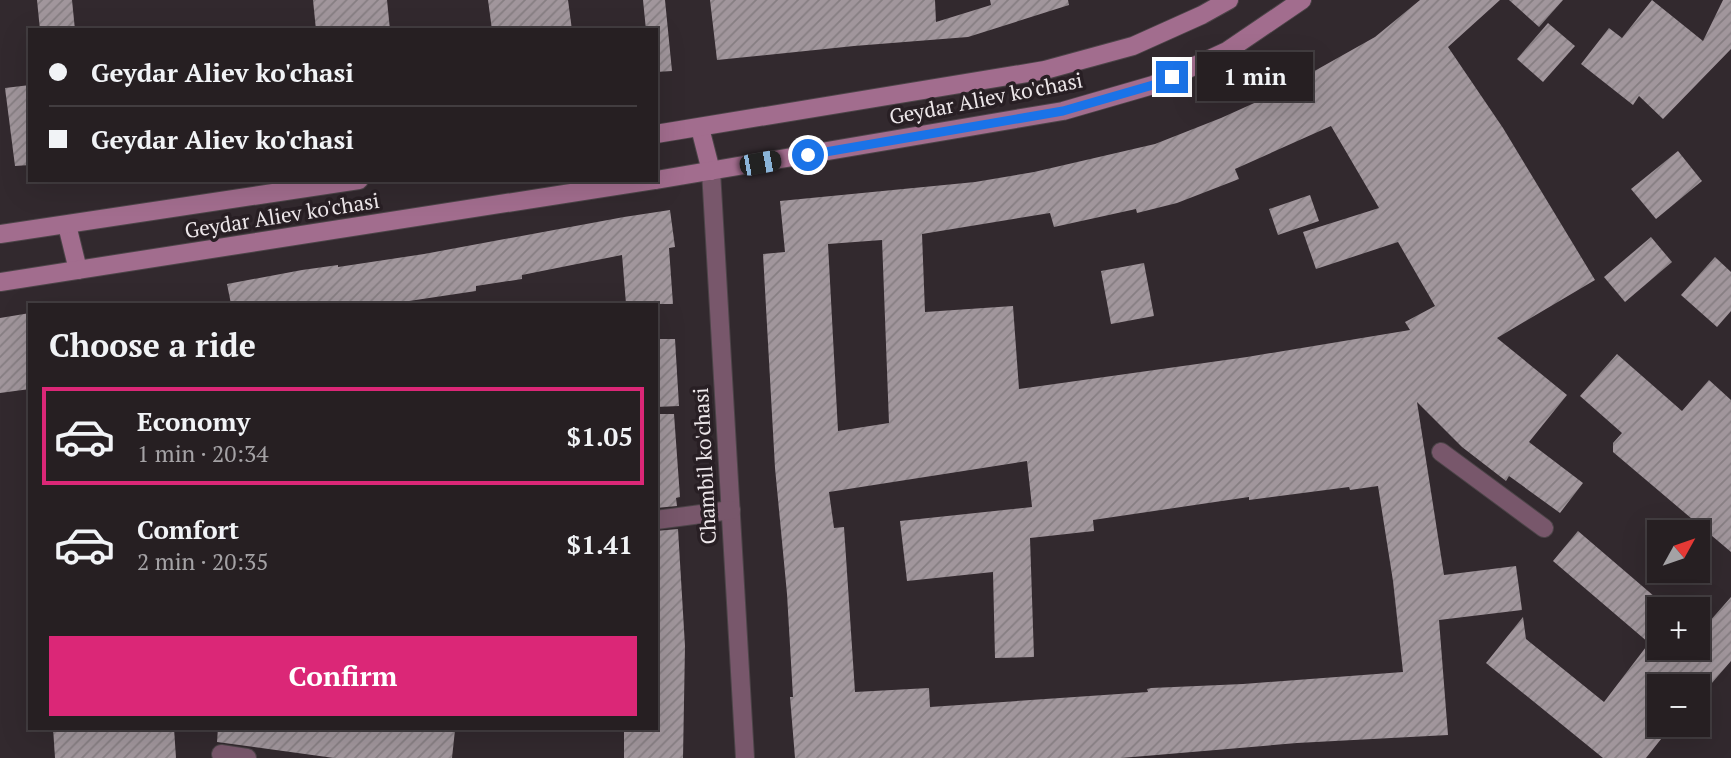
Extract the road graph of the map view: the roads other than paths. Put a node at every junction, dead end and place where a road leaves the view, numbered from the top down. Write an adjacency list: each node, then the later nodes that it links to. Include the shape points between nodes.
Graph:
1 (1229, 0): 3 (main road, Geydar Aliev ko'chasi, via 1144,42 1045,70)
2 (1302, 0): 5 (main road, Geydar Aliev ko'chasi, via 1227,51 1153,85 1063,111)
3 (700, 128): 4 (main road, Geydar Aliev ko'chasi); 5 (main road)
4 (658, 134)
5 (711, 171): 6 (main road, Geydar Aliev ko'chasi); 14 (street, Chambil ko'chasi)
6 (658, 180)
7 (346, 182): 9 (main road, Geydar Aliev ko'chasi)
8 (642, 182): 11 (main road, Geydar Aliev ko'chasi)
9 (67, 226): 10 (main road, Geydar Aliev ko'chasi); 11 (main road)
10 (0, 234)
11 (78, 270): 12 (main road, Geydar Aliev ko'chasi)
12 (0, 282)
13 (1440, 452): 16 (street)
14 (731, 510): 15 (street); 19 (street, Chambil ko'chasi)
15 (658, 520)
16 (1544, 528)
17 (221, 754): 18 (street)
18 (247, 758)
19 (745, 758)

